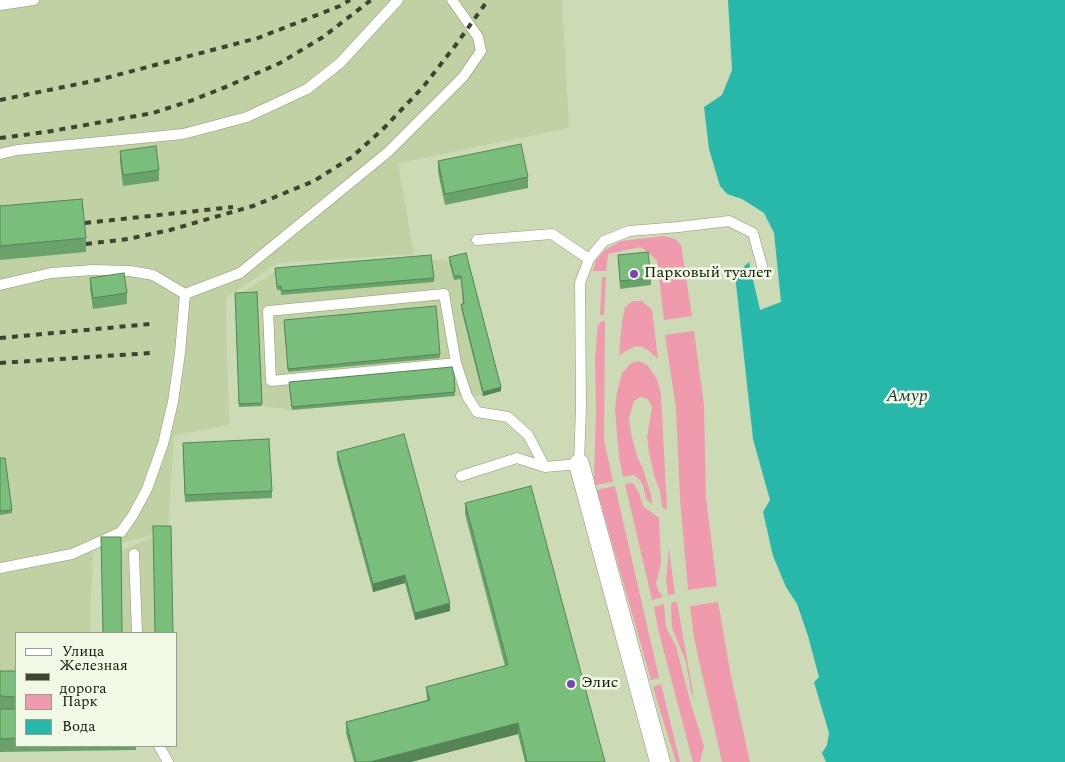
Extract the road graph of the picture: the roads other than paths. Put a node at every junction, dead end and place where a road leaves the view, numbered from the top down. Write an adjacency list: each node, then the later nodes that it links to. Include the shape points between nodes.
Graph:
1 (34, 0): 4 (lane)
2 (398, 0): 5 (lane, via 340,64 306,89 247,117 183,134)
3 (452, 0): 10 (lane, via 478,37 481,51 463,77 388,152 240,273)
4 (0, 5)
5 (0, 154)
6 (477, 240): 7 (lane, via 552,234)
7 (589, 259): 8 (lane, via 604,241 629,231 729,221 754,233); 12 (lane, via 580,283)
8 (764, 273)
9 (0, 285): 10 (lane, via 51,273 130,271 153,275)
10 (185, 294): 16 (lane, via 170,416 156,468 133,515 121,532 72,554)
11 (456, 363): 11 (lane, via 444,294 268,311 271,381); 13 (lane, via 467,396 477,412 508,417 528,434)
12 (579, 464): 13 (lane); 20 (street)
13 (545, 467): 14 (lane, via 517,458)
14 (460, 476)
15 (134, 554): 17 (lane)
16 (0, 568)
17 (136, 632)
18 (159, 747): 19 (lane)
19 (168, 762)
20 (660, 762)

